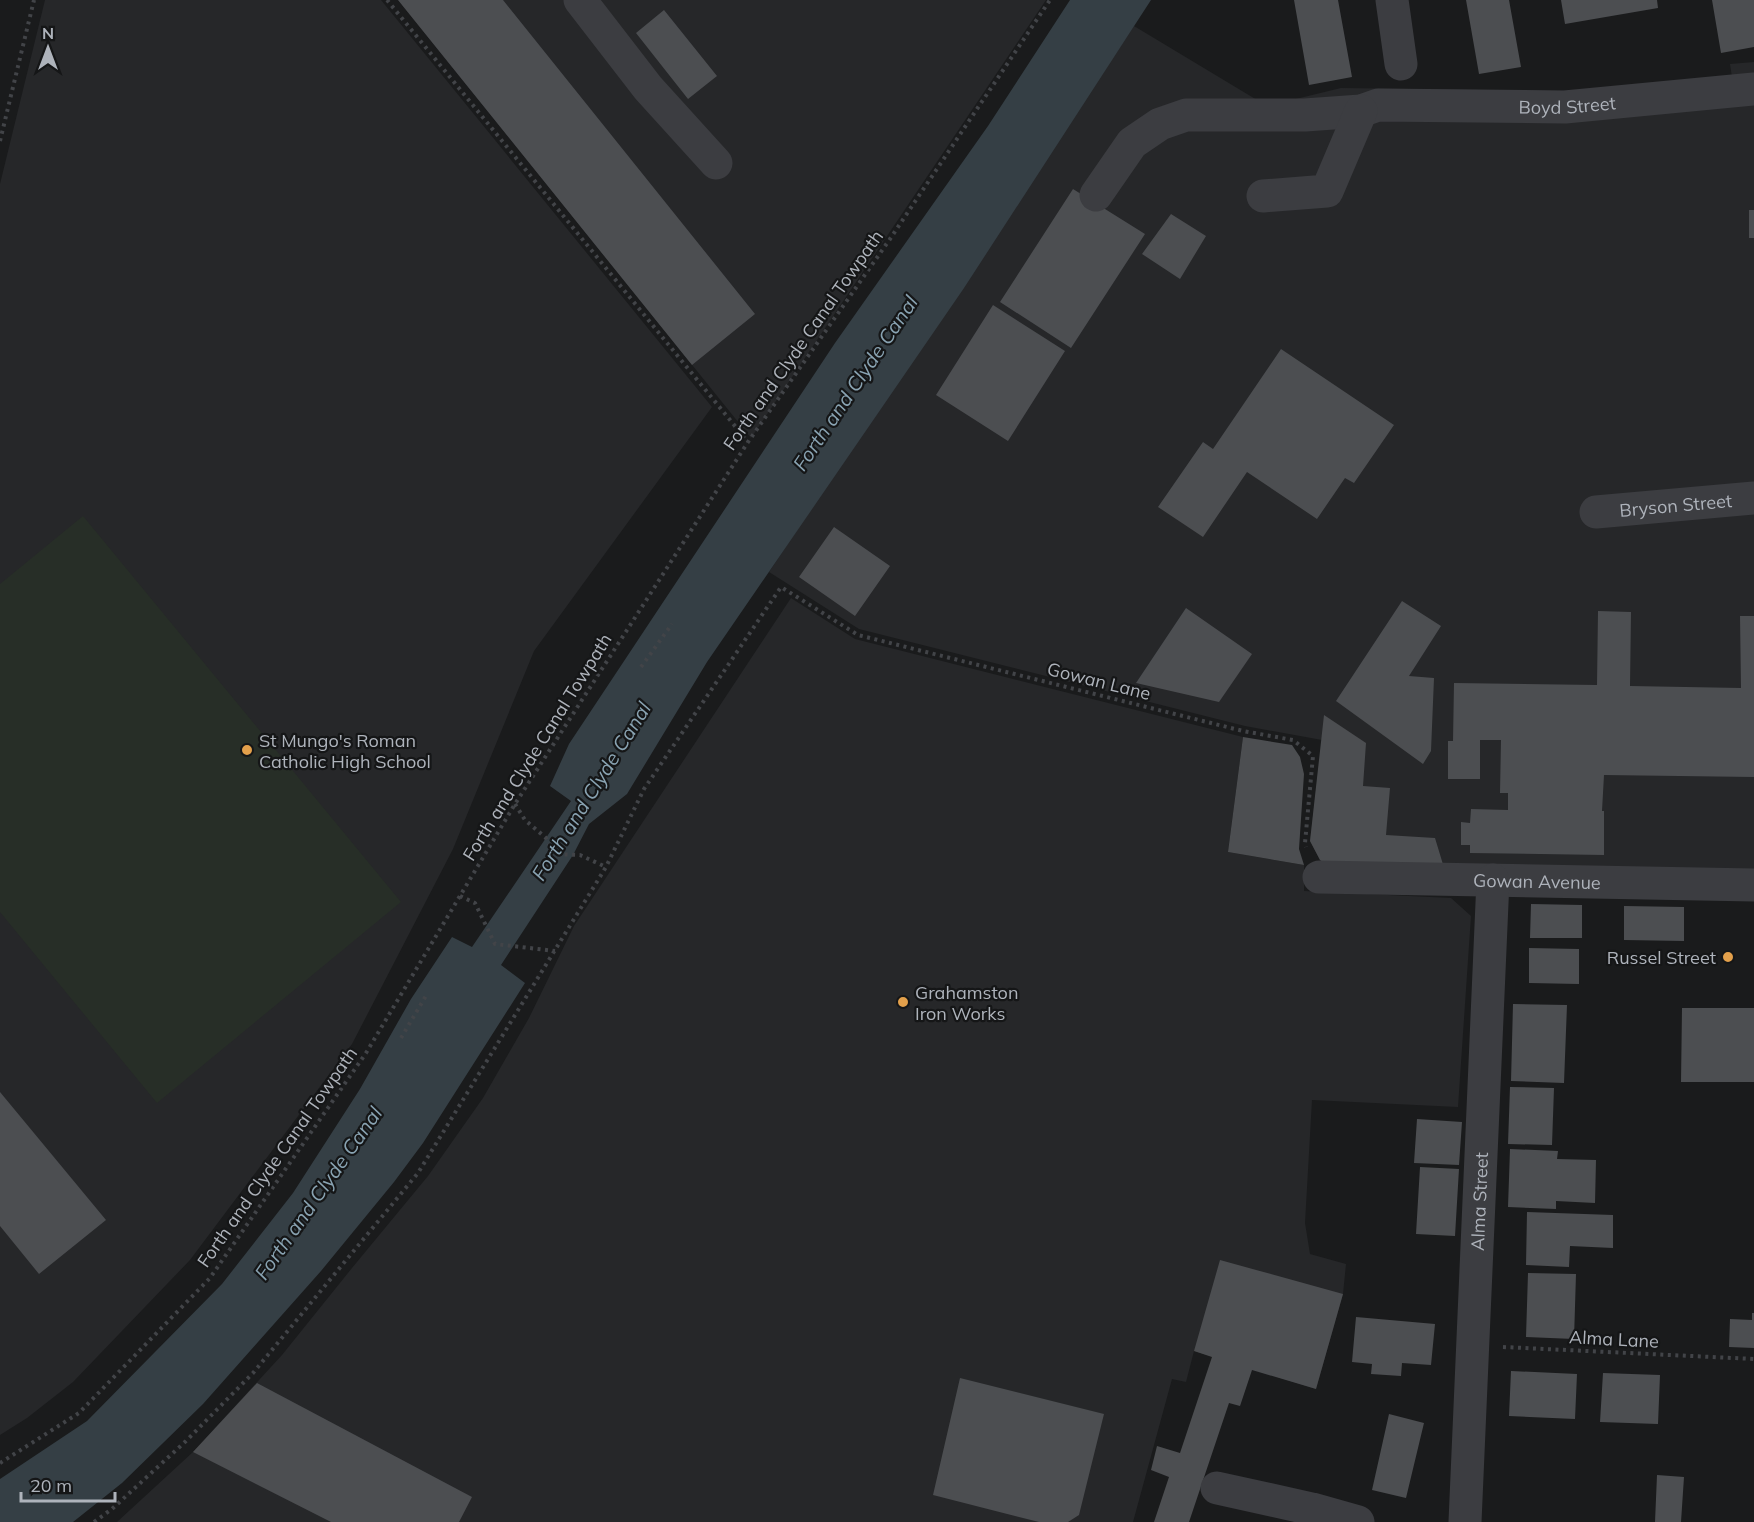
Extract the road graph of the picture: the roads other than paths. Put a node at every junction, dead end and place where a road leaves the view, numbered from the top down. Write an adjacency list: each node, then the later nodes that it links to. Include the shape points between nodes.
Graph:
1 (580, 0): 6 (street, via 648,88)
2 (1392, 0): 3 (street)
3 (1401, 64)
4 (1754, 89): 5 (street, Boyd Street, via 1565,107)
5 (1370, 108): 7 (street, Boyd Street, via 1305,115 1186,115 1160,124 1132,142); 8 (street, via 1327,190)
6 (716, 163)
7 (1096, 195)
8 (1263, 196)
9 (1754, 498): 10 (street, Bryson Street)
10 (1596, 512)
11 (1313, 865): 12 (street, Gowan Avenue)
12 (1493, 880): 13 (street, Gowan Avenue); 16 (street, Alma Street)
13 (1754, 885)
14 (1217, 1488): 15 (street)
15 (1358, 1522)
16 (1465, 1522)

